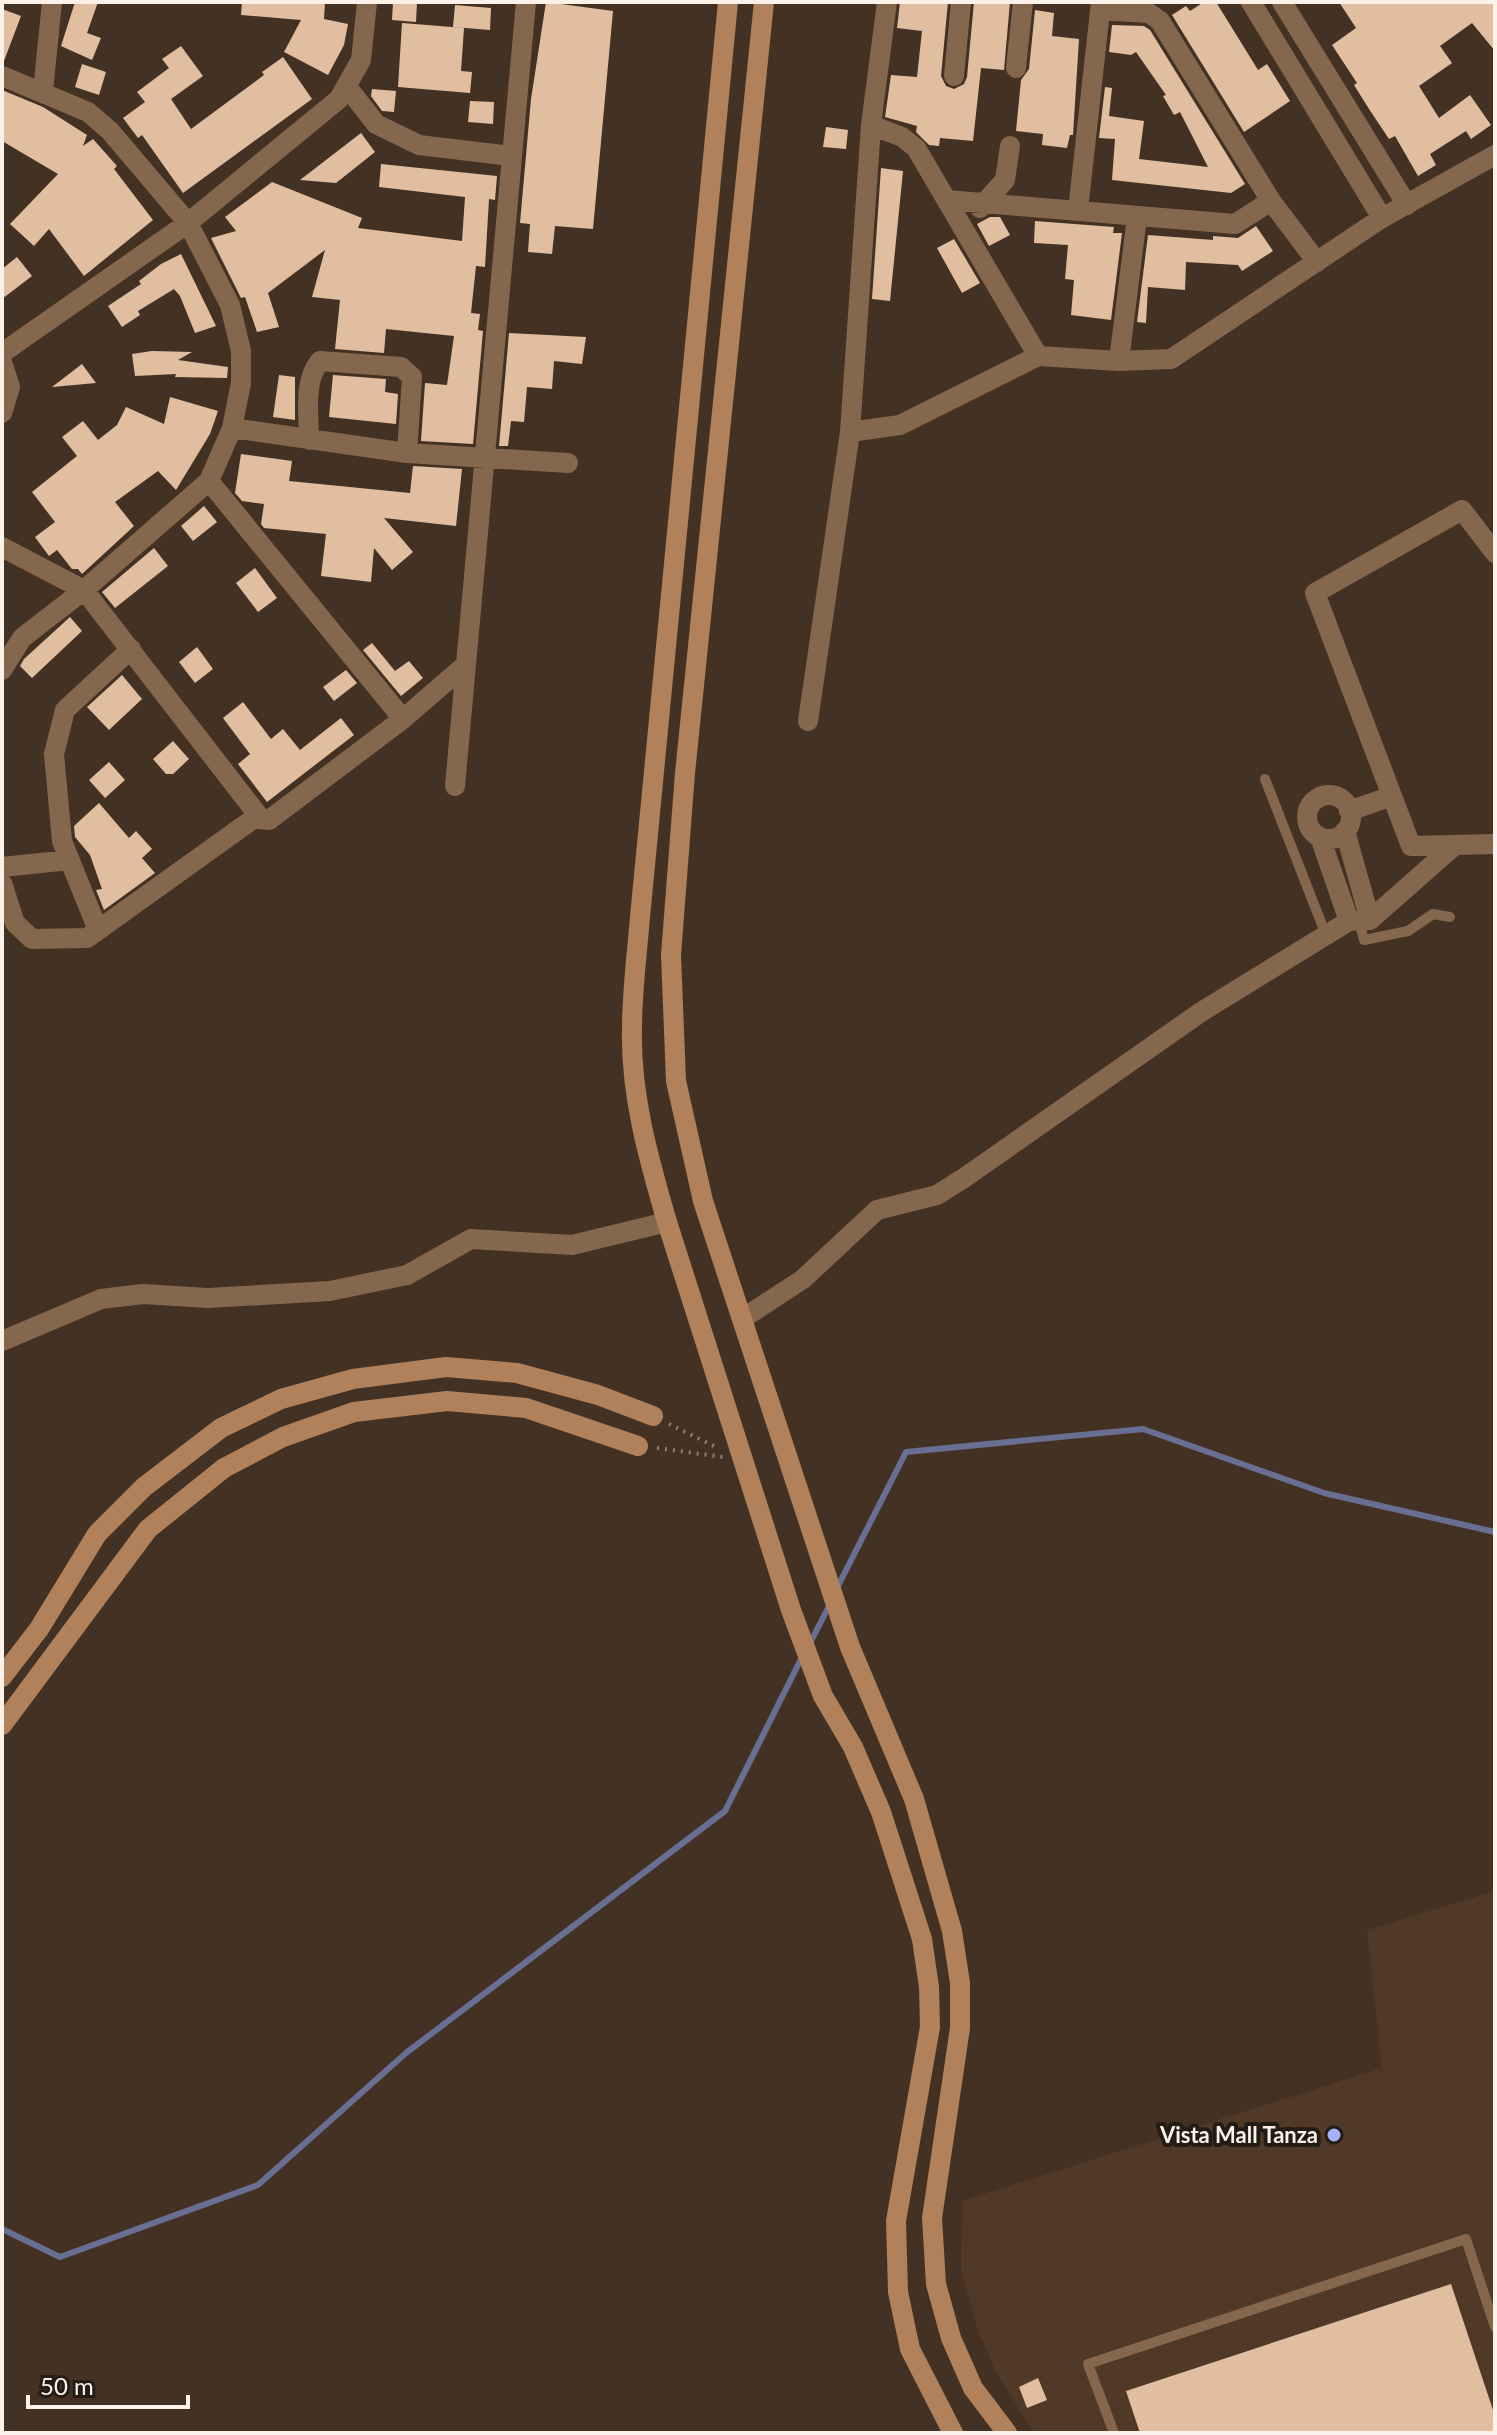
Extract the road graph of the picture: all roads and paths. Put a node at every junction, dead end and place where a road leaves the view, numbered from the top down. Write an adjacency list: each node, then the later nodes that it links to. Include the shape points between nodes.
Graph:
1 (52, 2): 16 (street)
2 (367, 2): 15 (street, via 361,60)
3 (526, 2): 20 (street)
4 (728, 2): 21 (street)
5 (764, 2): 25 (street)
6 (887, 2): 17 (street)
7 (961, 2): 14 (street)
8 (1023, 2): 12 (street)
9 (1251, 2): 29 (street)
10 (1282, 2): 26 (street)
11 (1101, 6): 23 (street, via 1149,13 1160,21); 27 (street)
12 (1016, 68)
13 (2, 76): 16 (street)
14 (954, 76)
15 (348, 88): 20 (street, via 376,124 419,145); 30 (street)
16 (43, 91): 30 (street, via 88,112 110,131)
17 (871, 125): 22 (street, via 910,141); 39 (street)
18 (1010, 146): 24 (street, via 1005,180)
19 (1495, 155): 26 (street)
20 (511, 156): 42 (street)
21 (708, 197): 25 (street); 68 (street, via 632,1031 637,1096)
22 (947, 200): 24 (street); 31 (street)
23 (1271, 201): 28 (street, via 1235,224); 32 (street)
24 (985, 202): 27 (street); 31 (street)
25 (742, 203): 69 (street, via 671,955 676,1081 703,1201)
26 (1407, 205): 29 (street)
27 (1078, 210): 28 (street)
28 (1137, 217): 35 (street)
29 (1382, 218): 32 (street)
30 (188, 223): 33 (street); 38 (street, via 230,305 241,351)
31 (968, 232): 34 (street)
32 (1317, 262): 35 (street, via 1180,355)
33 (2, 353)
34 (1038, 356): 35 (street); 39 (street, via 900,425)
35 (1119, 361)
36 (2, 362): 37 (street, via 10,387)
37 (2, 413)
38 (232, 428): 40 (street); 44 (street)
39 (850, 432): 52 (street)
40 (309, 440): 41 (street); 41 (street, via 309,390 320,361 401,367 410,373 412,383)
41 (407, 453): 42 (street)
42 (482, 460): 43 (street); 49 (street)
43 (568, 463)
44 (209, 481): 47 (street); 51 (street)
45 (2, 547): 47 (street)
46 (1495, 553): 55 (street, via 1462,510 1315,593)
47 (84, 590): 48 (street); 50 (street, via 22,638)
48 (131, 649): 56 (street); 61 (street, via 65,710 54,754 62,841)
49 (463, 667): 51 (street); 54 (street)
50 (2, 670)
51 (403, 719): 56 (street, via 269,820)
52 (808, 721)
53 (1265, 779): 67 (lane)
54 (455, 786)
55 (1392, 796): 57 (street); 60 (street, via 1411,846)
56 (256, 817): 66 (street)
57 (1347, 821): 58 (street, via 1333,838); 58 (street, via 1334,796 1314,801 1307,820); 65 (street)
58 (1320, 837): 65 (street)
59 (1495, 844): 60 (street)
60 (1455, 845): 65 (street)
61 (70, 860): 62 (street); 66 (street)
62 (2, 867)
63 (2, 883): 66 (street, via 15,923 32,939 87,938)
64 (1450, 917): 65 (lane, via 1433,914 1408,931 1364,940)
65 (1359, 921): 67 (street)
66 (98, 930)
67 (1326, 935): 69 (street, via 1201,1012 937,1195 877,1210 803,1279)
68 (667, 1222): 70 (street, via 572,1245 471,1239 407,1275 330,1291 101,1299); 73 (street)
69 (742, 1319): 77 (street, via 850,1647 914,1799 952,1931 960,2028)
70 (2, 1341)
71 (653, 1416): 73 (path); 74 (street, via 517,1373 446,1367 353,1379 281,1399 221,1428 144,1487 97,1534 39,1629)
72 (638, 1446): 73 (path); 75 (street, via 526,1408 447,1401 354,1412 283,1437 224,1468 148,1529)
73 (742, 1459): 76 (street, via 823,1696 853,1747 881,1812 922,1939 930,2027)
74 (2, 1677)
75 (2, 1725)
76 (909, 2145): 77 (street); 79 (street, via 896,2221 898,2292 910,2349)
77 (942, 2151): 80 (street, via 932,2218 936,2284 973,2388)
78 (1495, 2327): 81 (lane, via 1466,2239 1088,2364)
79 (953, 2433)
80 (1007, 2433)
81 (1114, 2433)

